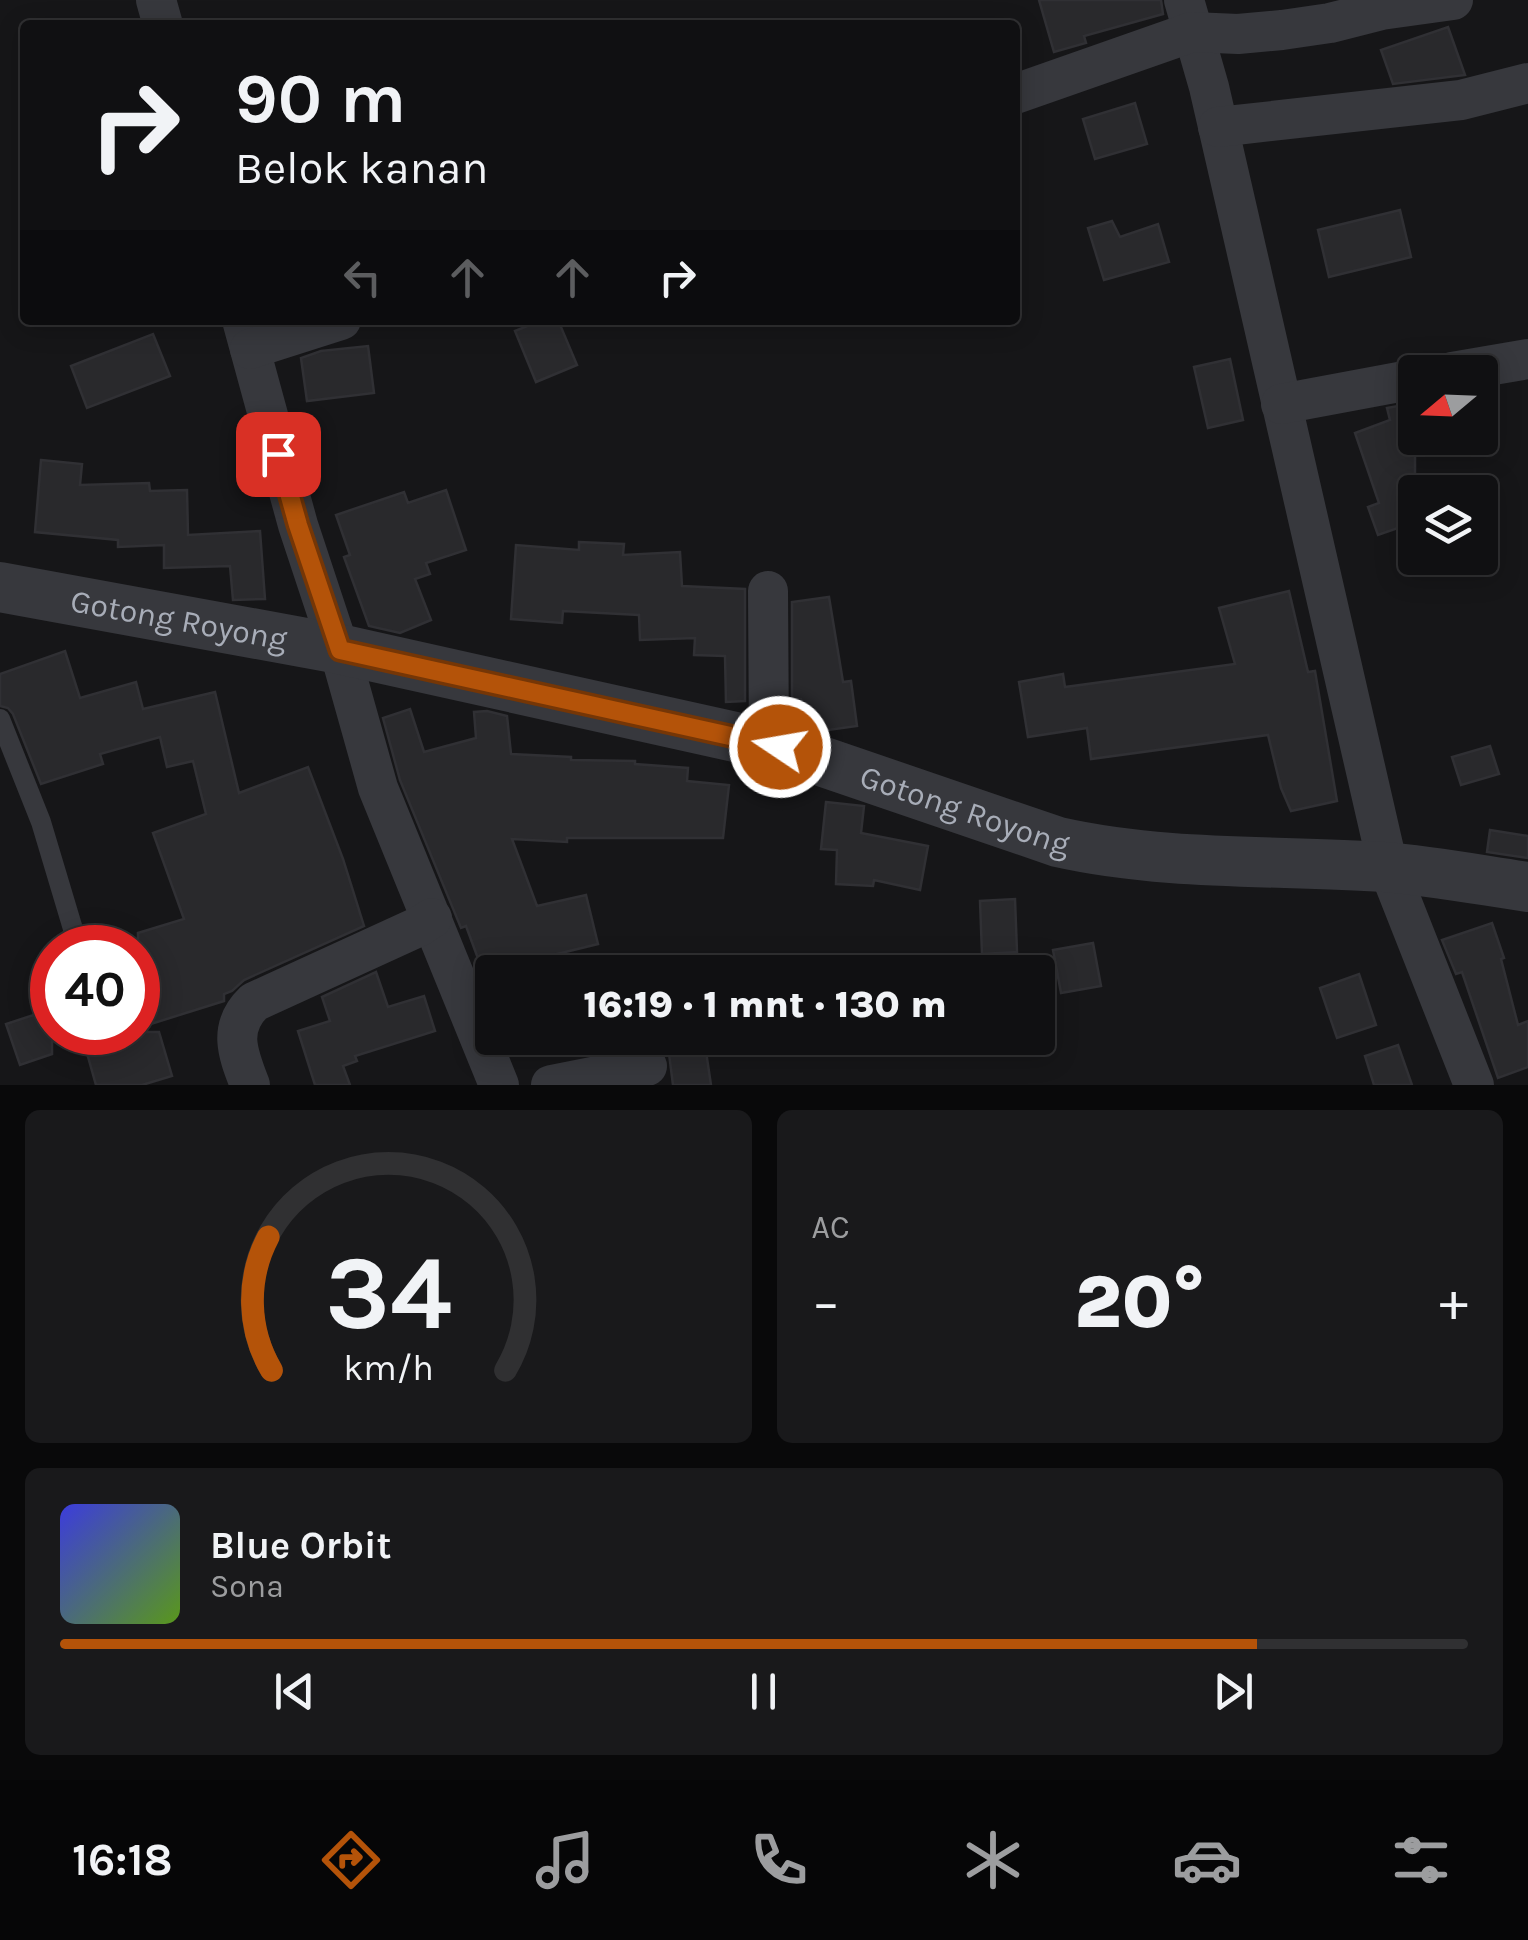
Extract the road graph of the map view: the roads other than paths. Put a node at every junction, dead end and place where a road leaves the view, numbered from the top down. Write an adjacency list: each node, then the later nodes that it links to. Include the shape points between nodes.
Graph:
1 (1453, 0): 2 (street, via 1238,34)
2 (1188, 16): 4 (street); 5 (street)
3 (1528, 84): 5 (street, via 1461,100)
4 (1020, 92)
5 (1218, 127): 11 (street)
6 (307, 325): 7 (street)
7 (246, 334): 14 (street)
8 (1528, 359): 9 (street)
9 (1498, 364)
10 (1398, 383): 11 (street)
11 (1281, 404): 17 (street)
12 (0, 586): 14 (street, Gotong Royong)
13 (768, 591): 16 (street)
14 (340, 650): 16 (street, Gotong Royong); 19 (street, via 378,788)
15 (0, 718): 20 (lane)
16 (770, 745): 17 (street, Gotong Royong, via 1103,852)
17 (1388, 867): 18 (street, Gotong Royong); 25 (street)
18 (1528, 887)
19 (432, 918): 22 (street, via 244,1011 237,1025 238,1055); 23 (street)
20 (72, 925)
21 (647, 1066): 24 (street)
22 (250, 1085)
23 (500, 1085)
24 (551, 1085)
25 (1474, 1085)

